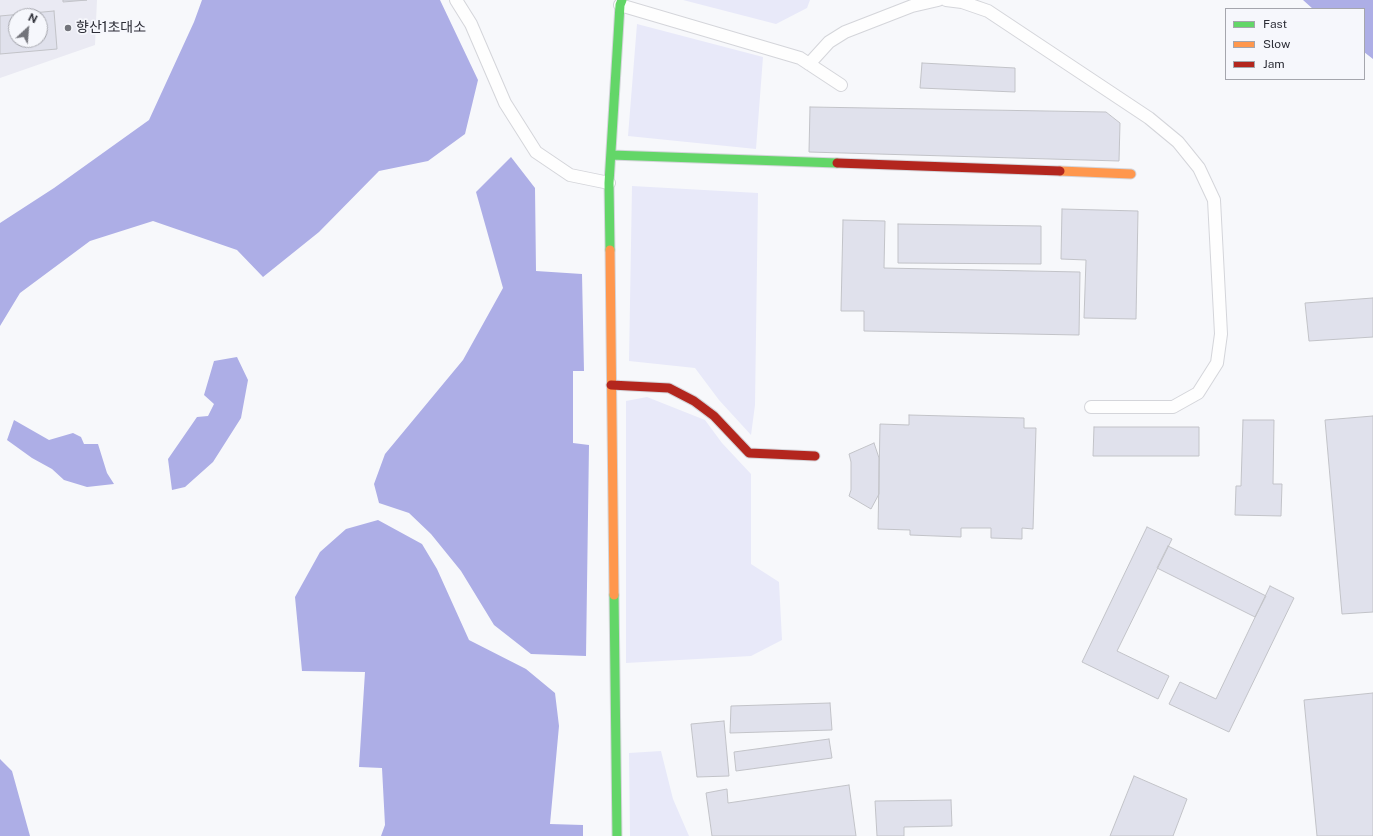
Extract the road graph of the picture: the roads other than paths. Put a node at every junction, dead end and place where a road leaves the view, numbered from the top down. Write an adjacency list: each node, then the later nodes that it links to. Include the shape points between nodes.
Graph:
1 (456, 0): 9 (lane, via 472,24 505,103 536,152 570,175)
2 (938, 0): 5 (lane, via 912,6 845,32 829,42)
3 (946, 0): 11 (lane, via 962,2 988,11 1149,118 1178,142 1199,168 1214,200 1221,334 1216,363 1198,393 1173,407)
4 (621, 3): 5 (lane, via 800,58); 7 (street)
5 (808, 64): 6 (lane)
6 (841, 85)
7 (610, 155): 8 (street); 9 (street)
8 (1130, 174)
9 (609, 183): 10 (street)
10 (611, 385): 12 (street, via 669,388 694,401 714,416 749,454); 13 (street)
11 (1091, 408)
12 (816, 456)
13 (617, 836)

